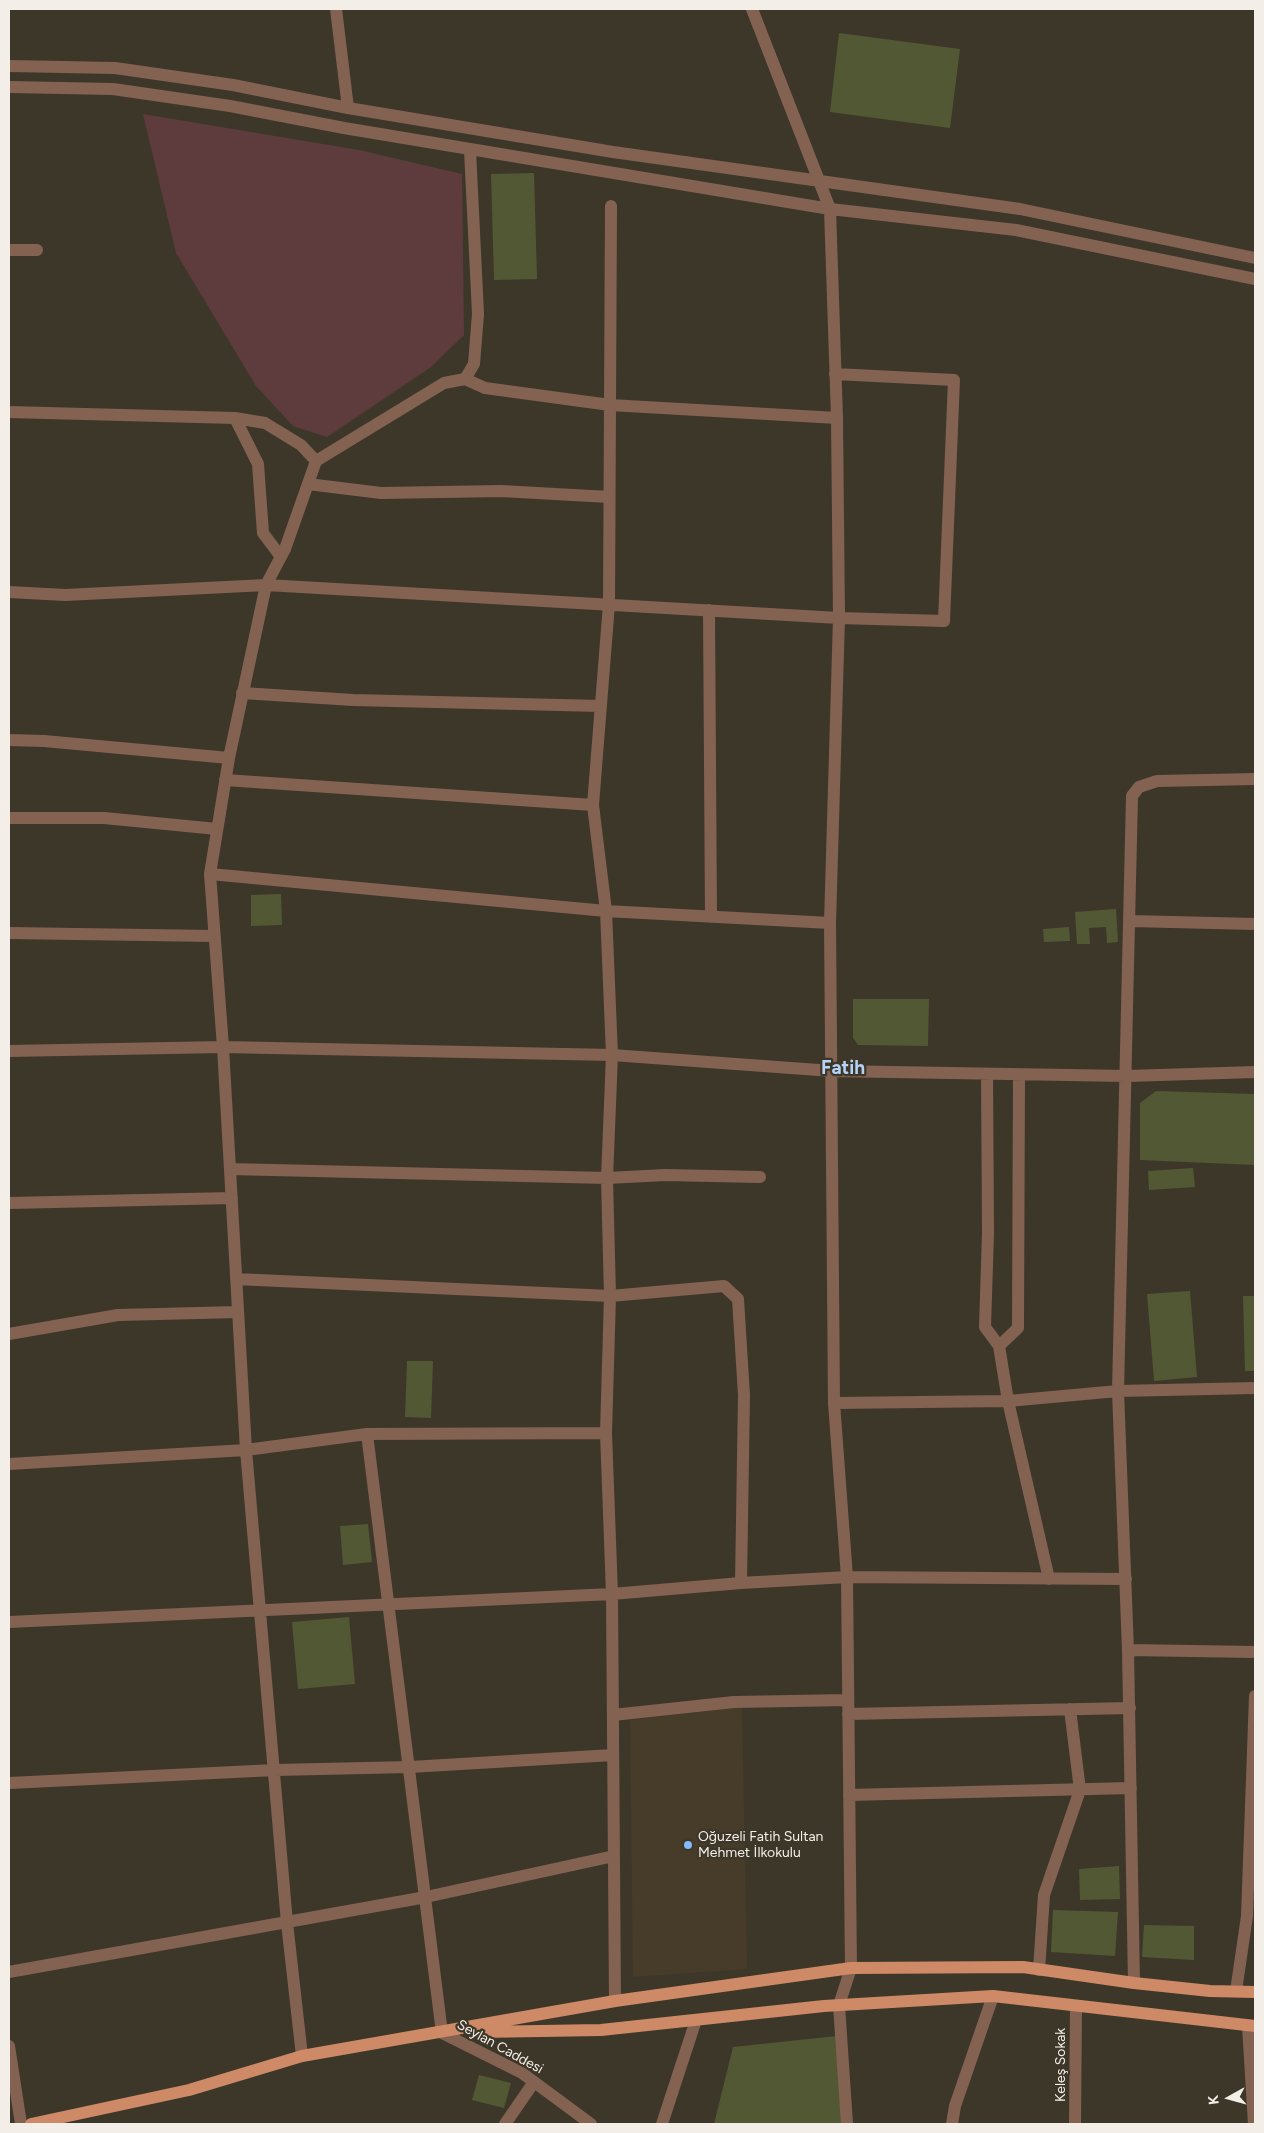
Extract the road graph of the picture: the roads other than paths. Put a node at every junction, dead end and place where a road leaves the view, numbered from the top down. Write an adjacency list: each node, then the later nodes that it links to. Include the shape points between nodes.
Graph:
1 (336, 9): 5 (street)
2 (752, 9): 7 (street)
3 (9, 66): 5 (street, via 115,68 233,85)
4 (9, 87): 6 (street, via 123,90)
5 (348, 108): 7 (street)
6 (470, 150): 9 (street); 15 (street, via 478,314 474,364)
7 (819, 182): 9 (street); 12 (street, via 1020,209)
8 (611, 206): 16 (street)
9 (830, 209): 13 (street, via 1016,230); 14 (street)
10 (9, 250): 11 (street)
11 (37, 250)
12 (1255, 258)
13 (1255, 279)
14 (835, 374): 19 (street); 28 (street, via 954,380 944,621)
15 (465, 379): 16 (street, via 485,388); 20 (street, via 444,382)
16 (610, 405): 19 (street); 22 (street)
17 (9, 412): 18 (street)
18 (235, 418): 20 (street, via 265,424 302,445); 23 (street, via 258,464 262,533)
19 (837, 418): 28 (street)
20 (316, 461): 21 (street)
21 (308, 484): 22 (street, via 382,493 501,491); 23 (street)
22 (609, 497): 26 (street)
23 (281, 556): 24 (street)
24 (266, 586): 25 (street, via 65,595); 26 (street); 29 (street)
25 (9, 592)
26 (609, 604): 27 (street); 30 (street)
27 (709, 610): 28 (street); 40 (street)
28 (839, 618): 42 (street)
29 (242, 693): 30 (street, via 353,700); 32 (street)
30 (601, 706): 35 (street)
31 (9, 740): 32 (street)
32 (229, 758): 34 (street)
33 (1255, 779): 41 (street, via 1158,781 1139,787 1132,796)
34 (225, 780): 35 (street); 37 (street)
35 (593, 805): 39 (street)
36 (9, 818): 37 (street, via 104,818)
37 (217, 829): 38 (street)
38 (210, 874): 39 (street); 45 (street)
39 (606, 911): 40 (street); 48 (street)
40 (711, 917): 42 (street)
41 (1130, 921): 43 (street); 53 (street)
42 (830, 923): 49 (street)
43 (1255, 924)
44 (9, 933): 45 (street)
45 (214, 936): 46 (street)
46 (223, 1046): 47 (street); 48 (street); 54 (street)
47 (9, 1051)
48 (612, 1055): 49 (street); 56 (street)
49 (832, 1071): 51 (street); 67 (street)
50 (1255, 1072): 53 (street)
51 (987, 1074): 52 (street); 63 (street, via 985,1327)
52 (1019, 1075): 53 (street); 63 (street, via 1018,1328)
53 (1126, 1076): 65 (street)
54 (230, 1169): 56 (street); 57 (street)
55 (760, 1177): 56 (street, via 665,1175)
56 (607, 1178): 60 (street)
57 (232, 1198): 58 (street); 59 (street)
58 (9, 1203)
59 (236, 1279): 60 (street); 61 (street)
60 (610, 1296): 68 (street); 75 (street, via 724,1286 738,1298 744,1395)
61 (238, 1312): 62 (street, via 118,1315); 70 (street)
62 (9, 1334)
63 (999, 1346): 66 (street)
64 (1255, 1388): 65 (street)
65 (1118, 1391): 66 (street); 74 (street)
66 (1008, 1401): 67 (street); 73 (street)
67 (834, 1403): 72 (street)
68 (606, 1433): 69 (street); 76 (street)
69 (367, 1434): 70 (street); 77 (street)
70 (246, 1450): 71 (street); 78 (street)
71 (9, 1464)
72 (847, 1577): 73 (street); 75 (street); 83 (street)
73 (1049, 1579): 74 (street)
74 (1126, 1579): 80 (street)
75 (741, 1583): 76 (street)
76 (612, 1594): 77 (street); 87 (street)
77 (388, 1606): 78 (street); 89 (street)
78 (260, 1612): 79 (street); 90 (street)
79 (9, 1622)
80 (1128, 1650): 81 (street); 84 (street)
81 (1255, 1652)
82 (1255, 1696): 102 (street, via 1247,1916)
83 (848, 1700): 86 (street); 87 (street, via 734,1702)
84 (1130, 1708): 85 (street); 92 (street)
85 (1070, 1709): 86 (street); 93 (street)
86 (848, 1714): 94 (street)
87 (613, 1715): 88 (street)
88 (613, 1755): 89 (street); 95 (street)
89 (410, 1767): 90 (street); 96 (street)
90 (275, 1770): 91 (street); 97 (street)
91 (9, 1783)
92 (1131, 1788): 93 (street); 101 (street)
93 (1080, 1790): 94 (street); 99 (street, via 1044,1895)
94 (849, 1795): 98 (street)
95 (614, 1856): 96 (street); 105 (street)
96 (426, 1897): 97 (street); 110 (street)
97 (287, 1923): 100 (street); 112 (street)
98 (851, 1968): 99 (main road); 105 (main road); 106 (street)
99 (1039, 1970): 101 (main road)
100 (9, 1972)
101 (1134, 1984): 102 (main road)
102 (1236, 1991): 103 (main road)
103 (1255, 1992)
104 (993, 1996): 106 (main road); 107 (main road); 120 (street, via 955,2106)
105 (615, 2001): 110 (main road)
106 (839, 2005): 108 (main road); 119 (street)
107 (1076, 2006): 109 (main road); 121 (street, Keleş Sokak)
108 (696, 2020): 110 (main road, via 601,2030); 118 (street)
109 (1252, 2026): 122 (street)
110 (442, 2032): 112 (main road); 113 (street, Seylan Caddesi)
111 (9, 2046): 114 (street)
112 (302, 2056): 115 (main road, via 189,2090)
113 (534, 2082): 116 (street); 117 (street, Seylan Caddesi)
114 (21, 2124)
115 (32, 2124)
116 (505, 2124)
117 (591, 2124)
118 (662, 2124)
119 (847, 2124)
120 (952, 2124)
121 (1075, 2124)
122 (1254, 2124)

